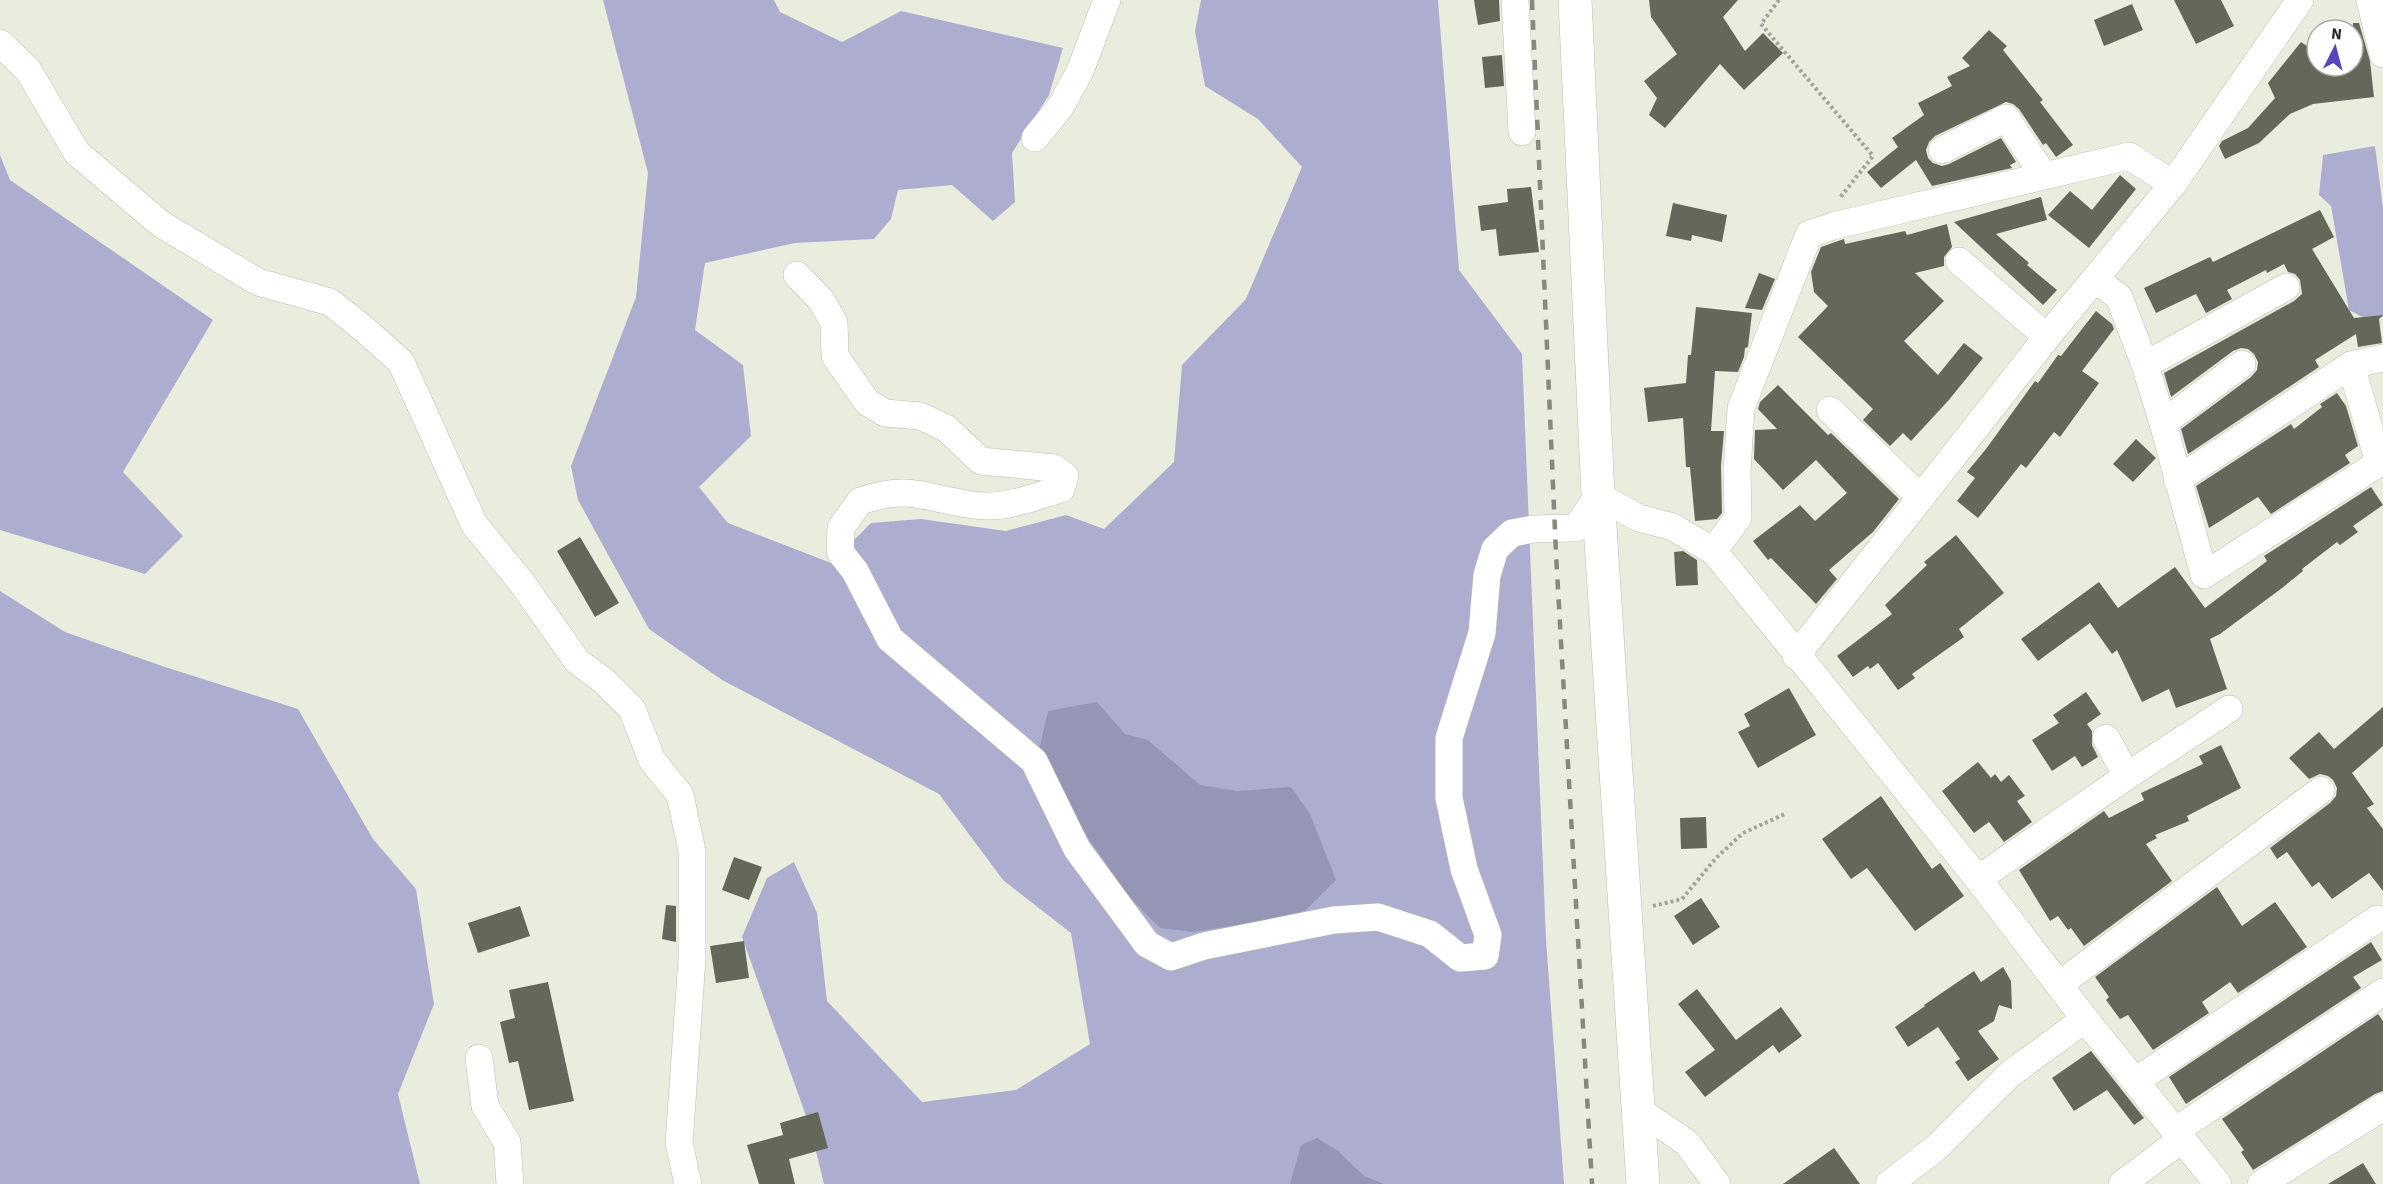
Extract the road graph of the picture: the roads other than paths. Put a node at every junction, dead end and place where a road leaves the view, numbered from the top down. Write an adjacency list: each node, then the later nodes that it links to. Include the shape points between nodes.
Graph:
1 (1107, 0): 9 (street, via 1080,71)
2 (1515, 0): 8 (street)
3 (1575, 0): 25 (street)
4 (2300, 0): 12 (street)
5 (2370, 0): 7 (street)
6 (0, 43): 44 (street, via 27,70 77,153 161,224 258,282 330,302 401,362 474,524 577,661 632,709 652,760 680,795 692,851 692,959 679,1143)
7 (2383, 54)
8 (1522, 132)
9 (1035, 138)
10 (1942, 150): 11 (street, via 2006,118)
11 (2044, 176): 12 (street, via 2129,156); 27 (street, via 1809,234 1741,408 1738,518)
12 (2173, 184): 15 (street)
13 (1959, 261): 17 (street)
14 (797, 275): 25 (street, via 834,323 835,356 867,402 885,413 920,416 946,428 981,461 1054,468 1065,476 1062,489 1013,503 986,506 914,493 884,494 860,501 841,528 840,552 855,571 890,639 1034,761 1077,849 1148,944 1170,957 1204,946 1323,922 1378,917 1430,934 1460,958 1485,957 1488,935 1464,869 1449,798 1449,738 1482,633 1488,575 1495,549 1512,533 1576,528)
15 (2094, 279): 17 (street); 20 (street, via 2119,297)
16 (2286, 287): 20 (street)
17 (2047, 337): 26 (street)
18 (2383, 358): 21 (street)
19 (2242, 364): 23 (street)
20 (2145, 365): 23 (street)
21 (2351, 365): 24 (street); 24 (street, via 2379,463 2204,575)
22 (1830, 410): 26 (street)
23 (2163, 423): 24 (street)
24 (2177, 480)
25 (1598, 496): 27 (street, via 1639,518 1673,527); 41 (street)
26 (1921, 498): 28 (street)
27 (1713, 551): 28 (street)
28 (1796, 656): 33 (street)
29 (2229, 709): 31 (street)
30 (2106, 738): 31 (street)
31 (2127, 776): 33 (street)
32 (2321, 790): 35 (street)
33 (1978, 879): 35 (street)
34 (2377, 919): 39 (street)
35 (2060, 984): 37 (street)
36 (2383, 992): 42 (street)
37 (2085, 1019): 39 (street); 47 (street, via 2010,1074 1936,1148)
38 (479, 1058): 43 (street, via 485,1106 507,1142)
39 (2136, 1080): 42 (street)
40 (2383, 1107): 50 (street)
41 (1639, 1110): 45 (street); 46 (street, via 1687,1143)
42 (2179, 1135): 48 (street); 49 (street)
43 (510, 1184)
44 (688, 1184)
45 (1643, 1184)
46 (1717, 1184)
47 (1889, 1184)
48 (2122, 1184)
49 (2218, 1184)
50 (2261, 1184)

